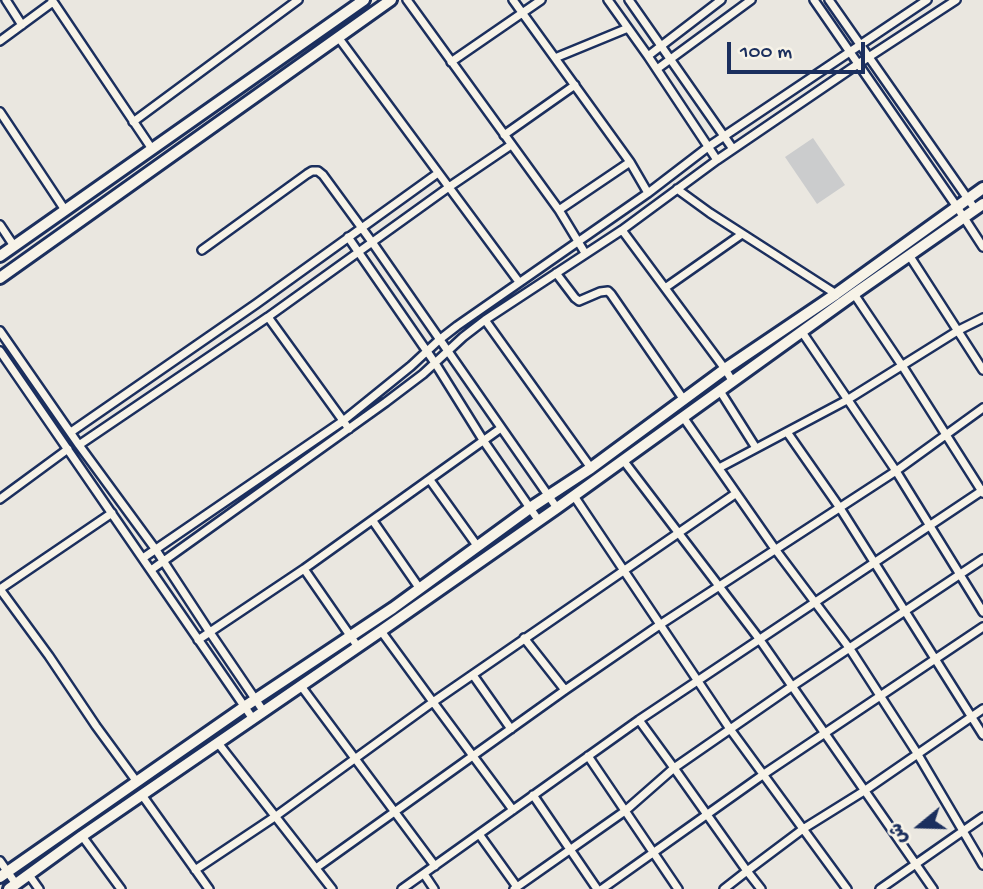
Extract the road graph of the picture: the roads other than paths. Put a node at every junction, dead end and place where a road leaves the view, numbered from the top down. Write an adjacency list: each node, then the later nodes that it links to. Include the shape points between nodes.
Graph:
1 (6, 0): 18 (street)
2 (298, 0): 34 (street)
3 (364, 0): 39 (main road)
4 (391, 0): 20 (main road)
5 (407, 0): 29 (street)
6 (513, 0): 17 (street)
7 (541, 0): 17 (street)
8 (608, 0): 19 (street)
9 (629, 0): 22 (street)
10 (721, 0): 22 (street)
11 (751, 0): 28 (street)
12 (814, 0): 24 (street)
13 (829, 0): 23 (street)
14 (927, 0): 23 (street)
15 (956, 0): 26 (street)
16 (52, 1): 18 (street); 34 (street)
17 (523, 13): 27 (street); 29 (street)
18 (22, 25): 21 (street)
19 (628, 28): 25 (street); 27 (street)
20 (338, 37): 43 (street); 69 (main road)
21 (0, 41)
22 (662, 45): 25 (street); 28 (street)
23 (860, 45): 24 (street); 26 (street)
24 (849, 53): 30 (street); 36 (street)
25 (648, 56): 31 (street)
26 (869, 56): 30 (street); 48 (street)
27 (555, 58): 32 (street)
28 (670, 58): 31 (street); 36 (street)
29 (452, 62): 35 (street)
30 (858, 64): 40 (street); 50 (street)
31 (657, 69): 38 (street)
32 (575, 85): 35 (street); 42 (street)
33 (0, 113): 51 (street)
34 (133, 122): 39 (street)
35 (504, 135): 37 (street)
36 (724, 136): 38 (street); 40 (street)
37 (511, 145): 44 (street); 52 (street)
38 (708, 147): 41 (street); 47 (street)
39 (152, 149): 51 (main road)
40 (733, 149): 41 (street)
41 (717, 160): 46 (street)
42 (630, 162): 47 (street); 52 (street)
43 (438, 173): 44 (street); 55 (street)
44 (449, 187): 59 (street); 70 (street)
45 (983, 188): 48 (main road)
46 (677, 190): 56 (street); 57 (street)
47 (648, 193): 60 (street)
48 (968, 199): 49 (street); 50 (main road)
49 (979, 206): 53 (main road)
50 (957, 207): 53 (street); 72 (main road)
51 (65, 210): 61 (main road)
52 (559, 210): 60 (street)
53 (964, 217): 62 (street); 66 (main road)
54 (0, 225): 61 (street)
55 (362, 227): 58 (street); 59 (street); 63 (street, via 323,175 312,171)
56 (622, 230): 65 (street); 71 (street)
57 (742, 234): 71 (street); 72 (street)
58 (348, 237): 64 (street); 97 (street)
59 (372, 242): 64 (street); 80 (street)
60 (577, 242): 65 (street); 70 (street)
61 (13, 246): 67 (main road)
62 (983, 247)
63 (202, 250)
64 (359, 251): 74 (street); 82 (street)
65 (585, 253): 68 (street)
66 (909, 255): 73 (main road); 77 (street)
67 (0, 256)
68 (556, 273): 76 (street); 90 (street, via 579,301 608,291)
69 (0, 278)
70 (519, 282): 80 (street)
71 (665, 288): 86 (street)
72 (836, 294): 86 (main road)
73 (853, 294): 79 (main road); 85 (street)
74 (268, 317): 94 (street); 101 (street)
75 (983, 318): 77 (street)
76 (485, 320): 83 (street); 105 (street)
77 (959, 330): 85 (street); 87 (street)
78 (0, 331): 97 (street)
79 (802, 332): 88 (main road); 91 (street)
80 (439, 340): 82 (street); 83 (street)
81 (0, 351): 102 (street)
82 (426, 351): 84 (street); 94 (street)
83 (448, 351): 84 (street); 95 (street)
84 (435, 363): 96 (street); 100 (street)
85 (902, 366): 91 (street); 99 (street)
86 (725, 369): 88 (street); 90 (main road)
87 (983, 370)
88 (733, 382): 89 (main road)
89 (720, 391): 93 (main road); 103 (street)
90 (684, 400): 105 (main road)
91 (847, 400): 98 (street); 107 (street)
92 (983, 408): 99 (street)
93 (683, 418): 104 (main road); 106 (street)
94 (343, 421): 96 (street); 124 (street)
95 (501, 428): 100 (street); 111 (street)
96 (349, 429): 127 (street)
97 (71, 432): 101 (street)
98 (787, 432): 103 (street); 116 (street)
99 (946, 435): 107 (street); 109 (street)
100 (483, 440): 108 (street); 114 (street)
101 (79, 445): 124 (street)
102 (68, 449): 113 (street); 117 (street)
103 (756, 449): 106 (street)
104 (623, 460): 112 (main road); 121 (street)
105 (591, 468): 111 (main road)
106 (719, 468): 110 (street)
107 (896, 471): 116 (street); 120 (street)
108 (430, 480): 118 (street); 122 (street)
109 (982, 491): 120 (street)
110 (735, 494): 121 (street); 123 (street)
111 (549, 496): 114 (main road); 115 (street)
112 (574, 496): 115 (main road); 130 (street)
113 (0, 499)
114 (530, 508): 119 (street); 122 (main road)
115 (557, 508): 119 (main road)
116 (840, 508): 123 (street); 128 (street)
117 (112, 513): 125 (street); 134 (street)
118 (373, 521): 129 (street); 135 (street)
119 (539, 521): 142 (main road)
120 (929, 526): 128 (street); 132 (street)
121 (679, 533): 130 (street); 133 (street)
122 (478, 547): 135 (main road)
123 (775, 549): 133 (street); 136 (street)
124 (156, 550): 125 (street); 127 (street)
125 (143, 558): 131 (street)
126 (983, 559): 132 (street)
127 (163, 562): 131 (street); 141 (street)
128 (874, 563): 136 (street); 137 (street)
129 (304, 569): 141 (street); 143 (street)
130 (623, 569): 139 (street); 144 (street)
131 (151, 570): 145 (street)
132 (959, 575): 137 (street); 138 (street)
133 (718, 586): 139 (street); 146 (street)
134 (0, 589): 175 (street)
135 (420, 589): 143 (main road)
136 (816, 602): 146 (street); 148 (street)
137 (905, 611): 148 (street); 149 (street)
138 (983, 612)
139 (661, 624): 151 (street); 154 (street)
140 (983, 627): 149 (street)
141 (209, 631): 145 (street); 156 (street)
142 (382, 631): 147 (main road); 157 (street)
143 (350, 636): 147 (street); 156 (main road)
144 (524, 638): 150 (street); 154 (street)
145 (198, 640): 158 (street)
146 (760, 640): 151 (street); 153 (street)
147 (358, 647): 152 (main road)
148 (850, 649): 153 (street); 155 (street)
149 (936, 659): 155 (street); 161 (street)
150 (473, 675): 157 (street); 164 (street)
151 (698, 682): 163 (street); 165 (street)
152 (301, 686): 160 (main road); 172 (street)
153 (791, 687): 165 (street); 166 (street)
154 (565, 690): 164 (street)
155 (881, 696): 166 (street); 169 (street)
156 (255, 700): 158 (main road); 160 (street)
157 (433, 702): 170 (street); 172 (street)
158 (244, 707): 162 (street); 175 (main road)
159 (983, 709): 161 (street)
160 (264, 712): 162 (main road)
161 (971, 717): 167 (street); 169 (street)
162 (253, 719): 168 (main road)
163 (639, 720): 171 (street); 173 (street)
164 (511, 729): 170 (street)
165 (730, 729): 173 (street); 174 (street)
166 (826, 734): 174 (street); 176 (street)
167 (983, 735)
168 (218, 743): 177 (main road); 183 (street)
169 (917, 753): 176 (street); 186 (street)
170 (472, 756): 179 (street); 180 (street)
171 (589, 756): 178 (street); 181 (street)
172 (354, 758): 180 (street); 183 (street)
173 (674, 768): 181 (street); 182 (street)
174 (764, 774): 182 (street); 185 (street)
175 (137, 782): 199 (main road)
176 (864, 791): 185 (street); 192 (street)
177 (142, 795): 188 (main road); 196 (street)
178 (533, 795): 179 (street); 189 (street)
179 (513, 810): 187 (street)
180 (394, 811): 194 (street); 195 (street)
181 (625, 811): 189 (street); 190 (street)
182 (708, 814): 190 (street); 197 (street)
183 (276, 816): 195 (street); 196 (street)
184 (983, 817): 186 (street)
185 (803, 830): 197 (street); 213 (street)
186 (963, 831): 192 (street); 193 (street)
187 (479, 834): 194 (street); 202 (street)
188 (82, 836): 200 (main road); 204 (street)
189 (570, 850): 202 (street); 209 (street)
190 (653, 853): 209 (street); 210 (street)
191 (0, 861): 199 (street)
192 (916, 863): 214 (street); 215 (street)
193 (983, 864)
194 (435, 866): 198 (street)
195 (316, 868): 206 (street)
196 (195, 870): 205 (street)
197 (747, 871): 211 (street); 212 (street)
198 (424, 874): 207 (street); 208 (street)
199 (4, 875): 201 (street)
200 (29, 875): 201 (main road); 203 (street)
201 (13, 887)
202 (515, 888)
203 (40, 889)
204 (121, 889)
205 (209, 889)
206 (332, 889)
207 (402, 889)
208 (434, 889)
209 (600, 889)
210 (678, 889)
211 (724, 889)
212 (761, 889)
213 (847, 889)
214 (880, 889)
215 (933, 889)

